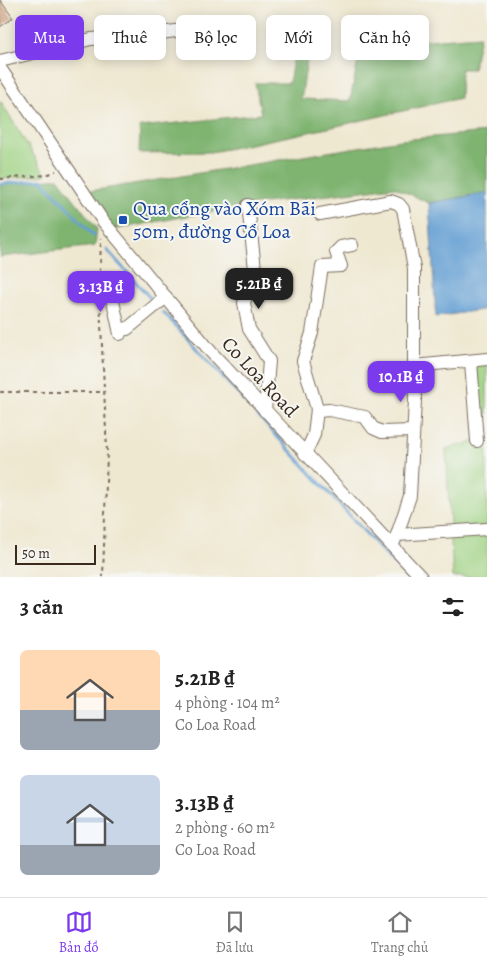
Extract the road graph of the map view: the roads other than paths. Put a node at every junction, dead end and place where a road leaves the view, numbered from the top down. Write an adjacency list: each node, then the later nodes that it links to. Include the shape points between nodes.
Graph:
1 (176, 31): 2 (street, via 91,39)
2 (0, 61)
3 (0, 68): 8 (street, Co Loa Road, via 104,221)
4 (248, 205): 13 (street, via 255,269 244,303 249,329 269,361)
5 (320, 214): 11 (street, via 391,201 403,209 414,268)
6 (352, 245): 12 (street, via 336,252 341,266 322,267 319,278 312,332 303,361)
7 (100, 282): 8 (street, via 113,300 120,331)
8 (166, 298): 13 (street, Co Loa Road)
9 (487, 359): 10 (street)
10 (471, 362): 11 (street); 15 (street)
11 (414, 366): 14 (street)
12 (317, 409): 14 (street, via 365,416 373,428 382,432); 16 (street, via 314,435)
13 (265, 411): 16 (street, Co Loa Road)
14 (413, 431): 18 (street, via 410,496)
15 (477, 441)
16 (306, 454): 18 (street, Co Loa Road)
17 (487, 529): 18 (street)
18 (395, 541): 19 (street, Co Loa Road)
19 (420, 577)

